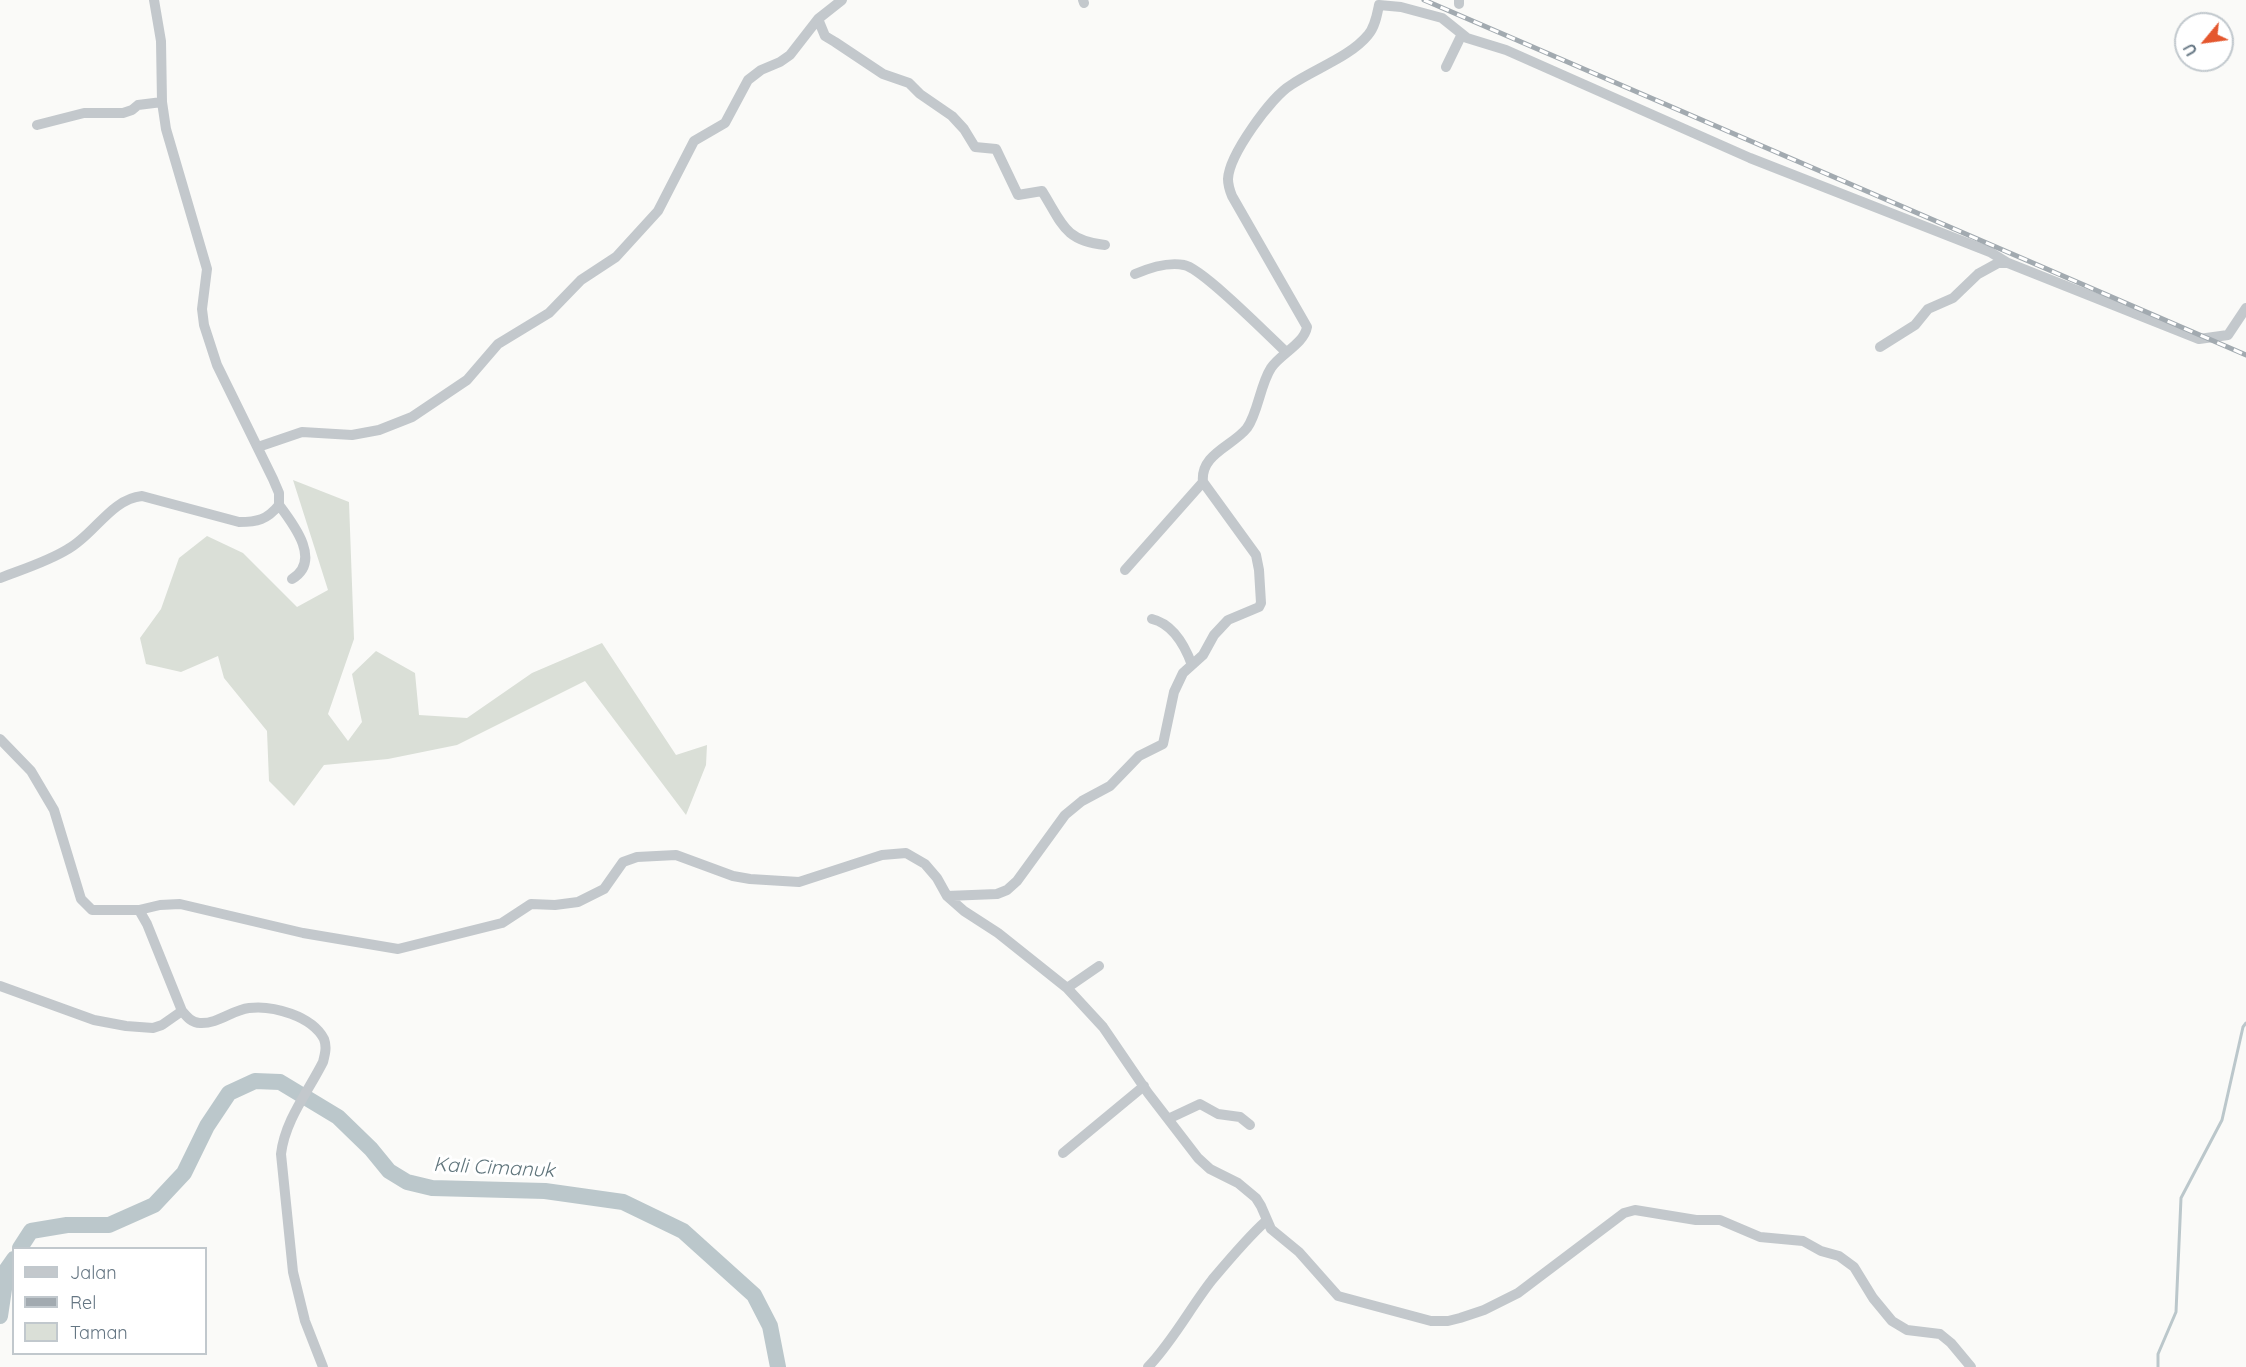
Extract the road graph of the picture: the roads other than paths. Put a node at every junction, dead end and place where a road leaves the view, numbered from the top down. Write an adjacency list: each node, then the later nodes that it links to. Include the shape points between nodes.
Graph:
1 (154, 0): 7 (street, via 161,41)
2 (842, 0): 4 (street)
3 (1379, 3): 5 (street, via 1442,18); 14 (street, via 1368,35 1273,100 1236,154 1229,172 1232,196 1246,224 1305,321 1306,332)
4 (818, 19): 9 (street, via 825,36 883,74 909,83 952,116 975,147 996,149 1018,195 1041,190 1072,236); 15 (street, via 790,55 748,80 726,123 694,141 658,211 616,257 581,280 549,313 498,344 467,380 412,417 379,430 352,435 302,432)
5 (1462, 34): 6 (street); 10 (street, via 1750,158 1990,252)
6 (1446, 67)
7 (162, 102): 8 (street, via 138,105 123,113 78,114); 15 (street, via 166,129 206,262 204,325 217,366)
8 (36, 125)
9 (1105, 245)
10 (2008, 263): 12 (street, via 2199,339 2228,335); 13 (street, via 1998,263 1978,274 1953,298 1928,309 1915,325)
11 (1135, 274): 14 (street, via 1154,267 1185,265 1207,279)
12 (2246, 308)
13 (1881, 347)
14 (1286, 352): 16 (street, via 1267,375 1249,426 1210,459)
15 (258, 447): 17 (street, via 279,493)
16 (1203, 482): 18 (street); 22 (street, via 1256,555 1261,603 1222,625)
17 (279, 505): 19 (street, via 264,520 239,522 135,497 106,516 71,548); 20 (street, via 292,522 307,559 305,568)
18 (1125, 570)
19 (0, 578)
20 (292, 579)
21 (1152, 619): 22 (street, via 1175,634)
22 (1192, 665): 24 (street, via 1183,673 1174,692 1163,744 1139,756 1110,786 1065,815 1007,890)
23 (0, 739): 25 (street, via 31,771 54,810 75,885 86,906 100,911)
24 (947, 896): 25 (street, via 925,864 906,853 882,855 799,882 733,876 665,854 623,862 604,889 578,902 531,904 502,924 398,949 314,935 180,904); 28 (street)
25 (139, 910): 29 (street)
26 (1099, 966): 28 (street)
27 (0, 986): 29 (street, via 94,1020 126,1026 153,1028)
28 (1067, 988): 30 (street, via 1103,1027)
29 (182, 1011): 35 (street, via 199,1023 249,1008 279,1011 303,1020 326,1045 323,1062 283,1138 281,1154 298,1296)
30 (1144, 1086): 31 (street); 33 (street)
31 (1168, 1119): 32 (street, via 1200,1104 1218,1114 1240,1117); 34 (street, via 1210,1169 1238,1183 1256,1198)
32 (1250, 1125)
33 (1063, 1153)
34 (1266, 1221): 36 (street, via 1212,1280); 37 (street, via 1338,1296 1441,1321 1484,1310 1518,1293 1629,1211 1720,1220 1760,1237 1803,1241 1847,1260 1892,1321 1907,1330 1935,1332 1945,1337)
35 (323, 1367)
36 (1148, 1367)
37 (1971, 1367)

